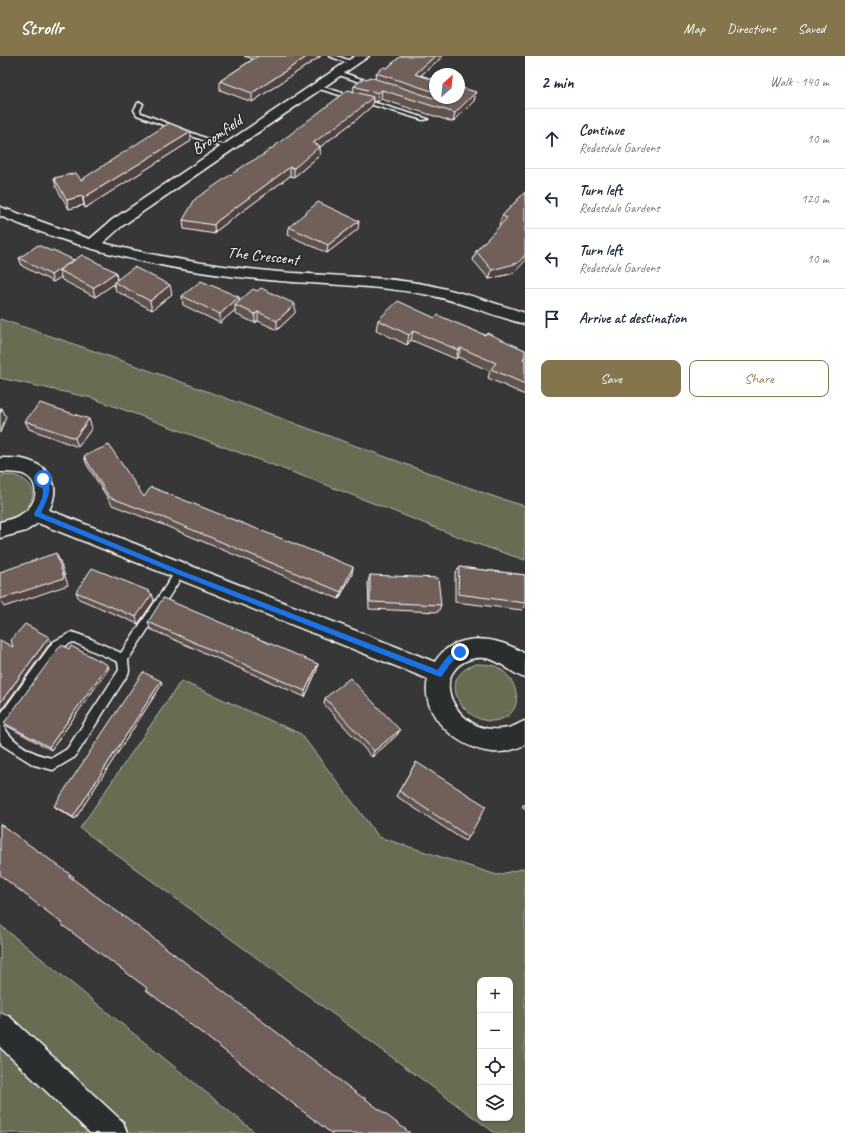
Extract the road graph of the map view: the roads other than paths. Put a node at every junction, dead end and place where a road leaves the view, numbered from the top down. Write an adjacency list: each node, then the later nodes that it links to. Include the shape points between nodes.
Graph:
1 (332, 56): 2 (lane)
2 (358, 59): 3 (street, Broomfield)
3 (338, 73): 4 (street, Broomfield); 5 (lane)
4 (318, 87): 7 (lane); 8 (street, Broomfield)
5 (383, 88)
6 (140, 104): 8 (lane, via 137,110 139,114)
7 (425, 119)
8 (228, 148): 10 (street, Broomfield, via 117,223)
9 (0, 211): 10 (street, The Crescent)
10 (93, 244): 11 (street, The Crescent, via 159,261 235,272 416,288 470,300)
11 (525, 319)
12 (0, 465): 13 (street, via 25,466 36,471 43,479 46,497)
13 (37, 514): 14 (street, via 12,529); 15 (street)
14 (0, 530)
15 (180, 572): 16 (lane); 18 (street)
16 (122, 659): 19 (lane, via 72,637 58,645); 20 (lane, via 124,671 71,753 54,764 38,761 6,742)
17 (525, 668): 18 (street, via 515,659 492,649 475,648 460,652 447,661)
18 (440, 674): 21 (street, via 440,702 446,714 458,727 478,739 497,742 522,736)
19 (0, 724)
20 (0, 730)
21 (525, 732)
22 (0, 1027): 23 (street)
23 (112, 1133)

